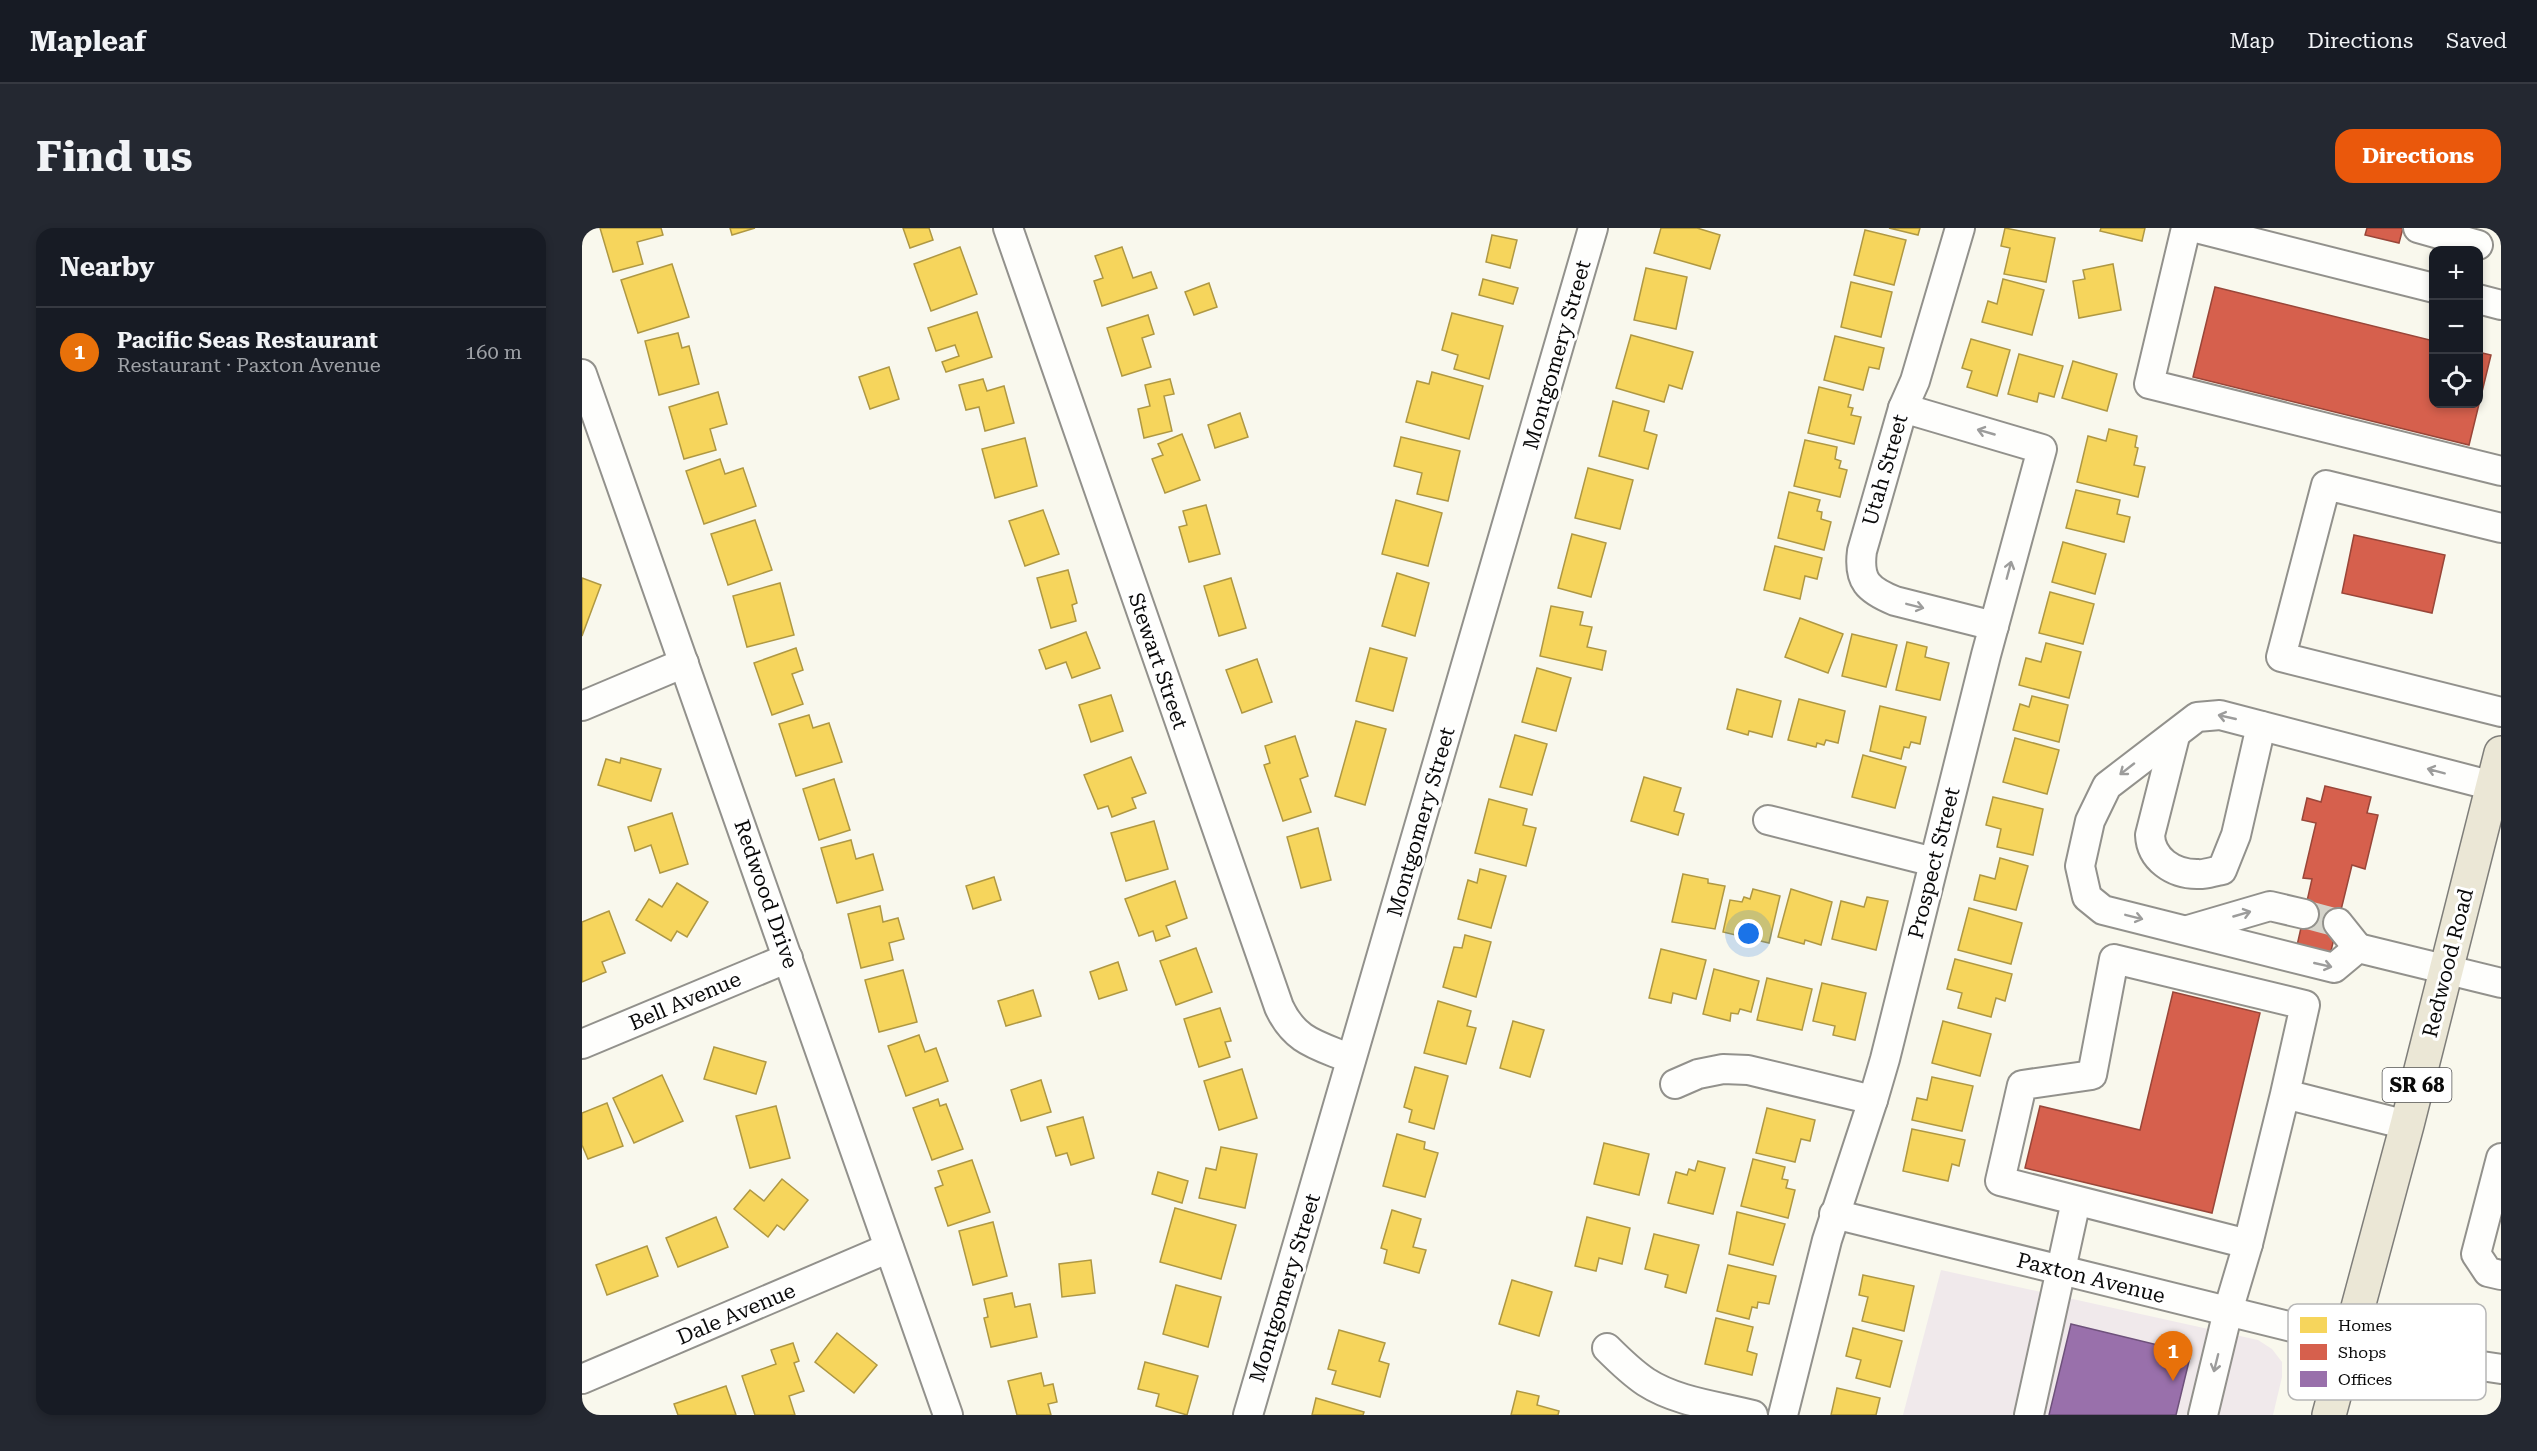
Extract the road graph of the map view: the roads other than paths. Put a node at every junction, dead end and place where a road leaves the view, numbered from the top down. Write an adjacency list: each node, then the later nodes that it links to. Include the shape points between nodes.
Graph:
1 (1008, 228): 33 (street, Stewart Street, via 1279,1007 1296,1033)
2 (1593, 228): 33 (street, Montgomery Street)
3 (1960, 228): 12 (street, Utah Street, via 1915,381)
4 (2186, 228): 13 (street, via 2149,384)
5 (2196, 228): 8 (street)
6 (2418, 228): 7 (street)
7 (2487, 242)
8 (2429, 287)
9 (2482, 300): 10 (street)
10 (2501, 305)
11 (582, 374): 16 (street, Redwood Drive)
12 (1903, 408): 15 (street, Utah Street, one-way to 15, via 1862,551 1864,581 1895,601); 15 (street, Prospect Street, one-way to 12, via 2042,448)
13 (2501, 471)
14 (2501, 528): 18 (street, via 2326,485 2280,657)
15 (1994, 626): 24 (street, Prospect Street)
16 (684, 663): 17 (street); 29 (street, Redwood Drive)
17 (582, 706)
18 (2501, 712)
19 (2261, 726): 20 (street, one-way to 20, via 2220,715 2197,717); 20 (street, via 2236,836 2222,870 2198,874 2168,867 2151,848 2150,835); 22 (street, one-way to 19)
20 (2175, 736): 27 (street, one-way to 27, via 2107,786 2090,821 2080,866 2087,897 2103,910)
21 (2501, 753): 22 (main road, Redwood Road / SR 68)
22 (2493, 786): 30 (main road, Redwood Road / SR 68)
23 (1768, 820): 24 (street)
24 (1934, 862): 36 (street, Prospect Street)
25 (2304, 915): 27 (street, one-way to 25, via 2270,906)
26 (2338, 922): 28 (street)
27 (2186, 930): 28 (street, one-way to 28, via 2334,968)
28 (2358, 948): 30 (street)
29 (788, 957): 32 (street, Bell Avenue); 42 (street, Redwood Drive)
30 (2446, 969): 31 (street); 37 (main road, Redwood Road / SR 68)
31 (2501, 983)
32 (582, 1044)
33 (1351, 1059): 54 (street, Montgomery Street)
34 (1675, 1084): 36 (street, via 1723,1069 1748,1070)
35 (2285, 1094): 37 (street); 39 (street, via 2305,1005 2114,960 2092,1075 2022,1085 2000,1181); 41 (street)
36 (1874, 1100): 40 (street, Prospect Street)
37 (2407, 1125): 45 (main road, Redwood Road / SR 68)
38 (2501, 1158): 44 (street, via 2476,1254 2488,1272)
39 (2076, 1201): 41 (street); 43 (street)
40 (1834, 1214): 43 (street, Paxton Avenue); 56 (street, Prospect Street)
41 (2248, 1244): 46 (street)
42 (889, 1248): 51 (street, Dale Avenue); 53 (street, Redwood Drive)
43 (2061, 1270): 46 (street, Paxton Avenue); 57 (street)
44 (2501, 1275)
45 (2359, 1304)
46 (2228, 1311): 47 (street, Paxton Avenue); 58 (street, one-way to 58)
47 (2288, 1326)
48 (1607, 1348): 55 (street, via 1647,1383 1671,1394)
49 (2486, 1367): 50 (street, Paxton Avenue)
50 (2501, 1369)
51 (582, 1380)
52 (2333, 1400): 59 (main road, Redwood Road / SR 68)
53 (948, 1415)
54 (1248, 1415)
55 (1753, 1415)
56 (1783, 1415)
57 (2029, 1415)
58 (2203, 1415)
59 (2329, 1415)

